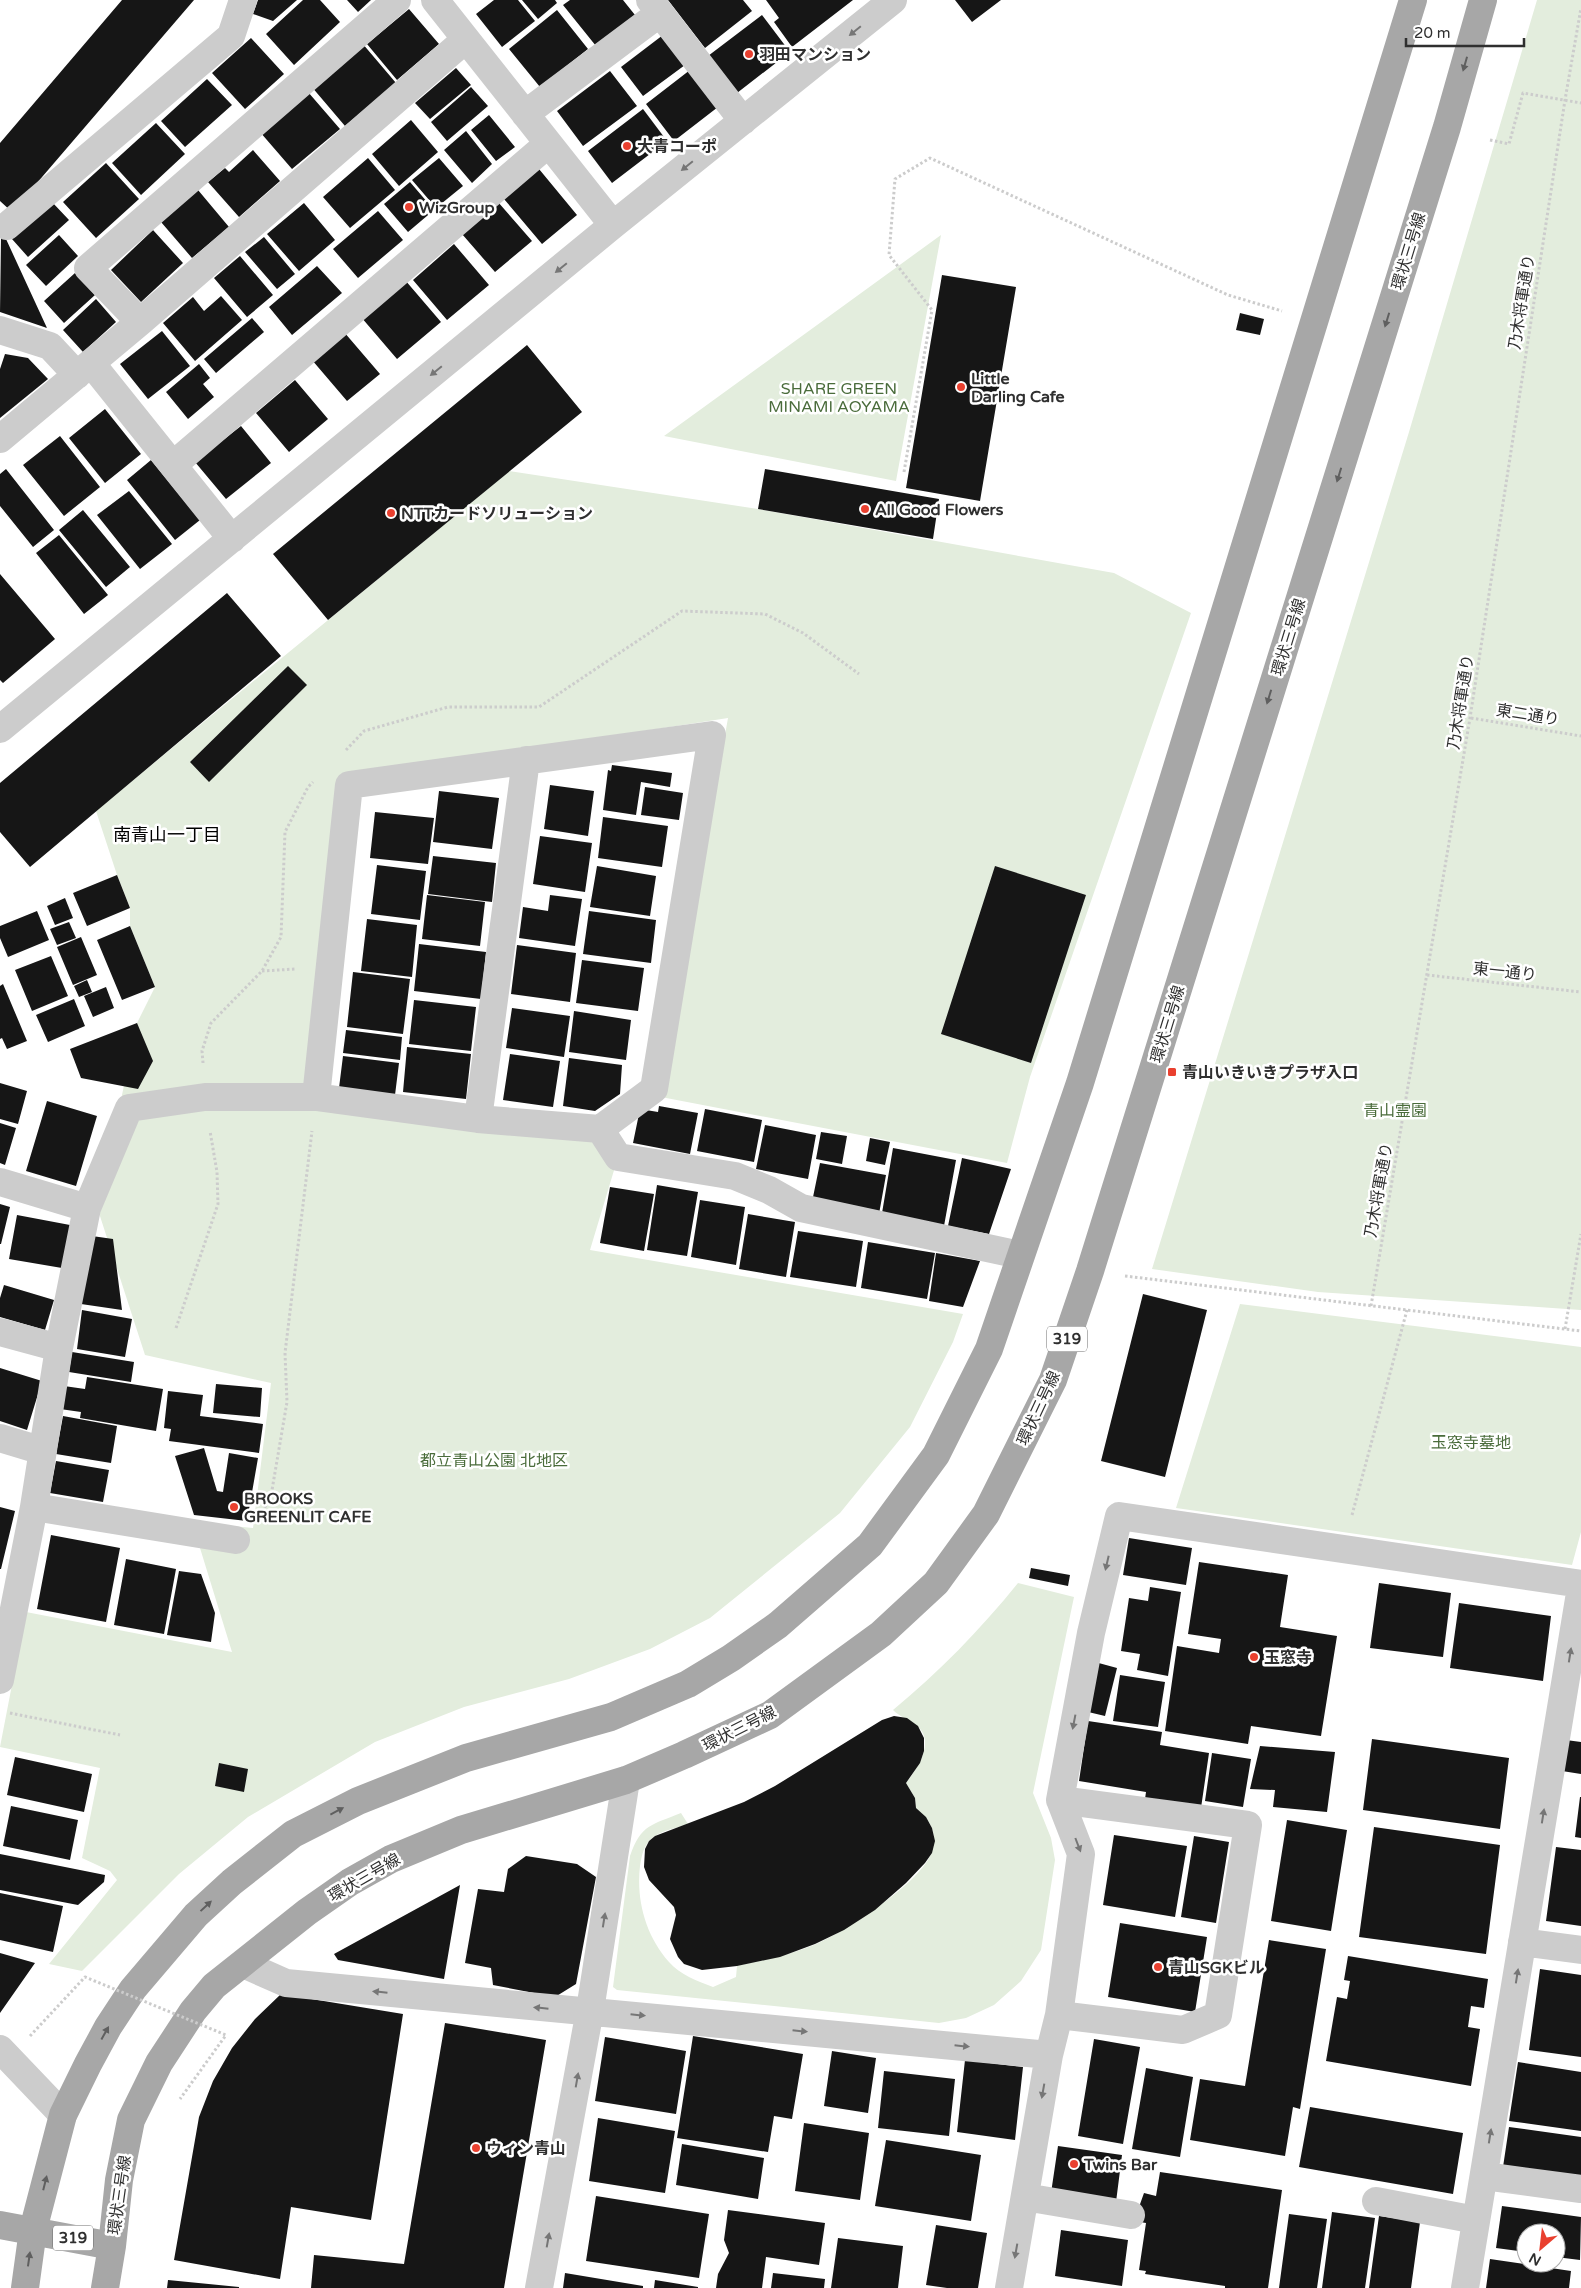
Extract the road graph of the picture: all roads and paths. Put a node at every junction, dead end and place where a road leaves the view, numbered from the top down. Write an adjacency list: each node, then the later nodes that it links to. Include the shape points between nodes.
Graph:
1 (243, 0): 17 (street, via 231,36)
2 (397, 0): 19 (street, via 88,268)
3 (892, 0): 13 (street, one-way to 13)
4 (1413, 0): 42 (main road, 319, via 1080,1083)
5 (1483, 0): 43 (main road, 環状三号線 / 319, one-way to 43, via 1447,127)
6 (446, 4): 9 (street)
7 (655, 7): 12 (street); 13 (street)
8 (1581, 8): 10 (path, 乃木将軍通り)
9 (465, 40): 12 (street); 19 (street)
10 (1565, 100): 11 (path); 14 (path, via 1522,93 1509,144); 27 (path, 乃木将軍通り)
11 (1581, 103)
12 (525, 114): 15 (street)
13 (743, 121): 16 (street, one-way to 16)
14 (1490, 140)
15 (548, 144): 16 (street); 23 (street)
16 (613, 225): 25 (street, one-way to 25)
17 (8, 226)
18 (1282, 311): 24 (path, via 1228,295 930,158 896,179 889,255 932,310)
19 (140, 322): 21 (street)
20 (0, 330): 21 (street, via 50,346)
21 (84, 369): 22 (street); 23 (street)
22 (0, 439)
23 (172, 465): 25 (street)
24 (904, 472)
25 (232, 539): 28 (street)
26 (859, 674): 30 (path, via 803,633 765,614 682,611 539,707 448,707 364,732)
27 (1470, 718): 29 (path, 東二通り); 33 (path, 乃木将軍通り)
28 (1, 726)
29 (1581, 736)
30 (343, 752)
31 (526, 760): 36 (street, via 348,785); 37 (street); 38 (street, via 712,735 654,1089)
32 (315, 780): 35 (path, via 285,832 281,937 262,971 210,1023 202,1051)
33 (1427, 976): 34 (path, 東一通り); 44 (path, 乃木将軍通り)
34 (1581, 992)
35 (205, 1097): 36 (street); 40 (street, via 129,1108); 46 (path, via 218,1204)
36 (316, 1097): 37 (street); 54 (path, via 284,1353 287,1402 272,1490 251,1541)
37 (478, 1119): 38 (street)
38 (600, 1129): 42 (street, via 618,1156 736,1176 801,1208)
39 (0, 1182): 40 (street)
40 (87, 1208): 50 (street)
41 (1581, 1234): 47 (path)
42 (1020, 1255): 72 (main road, 319, one-way to 42, via 108,2027 133,1989 196,1915 293,1834 358,1801 466,1758 611,1717 688,1684 778,1625 870,1545 936,1455 990,1349)
43 (1090, 1271): 44 (path); 61 (main road, 環状三号線 / 319, via 1054,1380 986,1514 936,1583 881,1634 770,1715)
44 (1371, 1306): 45 (path)
45 (1406, 1310): 47 (path); 55 (path)
46 (176, 1328)
47 (1565, 1329): 48 (path)
48 (1581, 1331)
49 (0, 1332): 50 (street)
50 (59, 1348): 52 (street)
51 (0, 1438): 52 (street)
52 (43, 1451): 53 (street)
53 (34, 1507): 54 (street); 57 (street)
54 (236, 1540)
55 (1343, 1549): 56 (street); 62 (street, one-way to 62, via 1119,1516 1091,1633)
56 (1581, 1586): 63 (street, one-way to 56)
57 (8, 1603): 58 (street)
58 (0, 1680)
59 (9, 1713): 60 (path)
60 (120, 1735)
61 (626, 1780): 65 (main road, 環状三号線 / 319, via 461,1830 391,1859 307,1912); 66 (street, one-way to 61)
62 (1060, 1800): 67 (street, one-way to 67, via 1081,1854); 67 (street, via 1248,1825 1218,2015 1183,2030)
63 (1522, 1942): 64 (street); 73 (street, one-way to 63)
64 (1581, 1950)
65 (243, 1964): 66 (street, one-way to 65, via 286,1982); 81 (main road, 環状三号線 / 319, via 214,1986 193,2010 160,2063 131,2120 118,2180)
66 (590, 2010): 70 (street, one-way to 70); 84 (street, one-way to 66)
67 (1060, 2015): 70 (street)
68 (30, 2036): 71 (path, bridge, via 85,1978 226,2035)
69 (0, 2049): 72 (street)
70 (1049, 2055): 75 (street, one-way to 75)
71 (180, 2098)
72 (63, 2115): 80 (main road, 319, one-way to 72)
73 (1484, 2176): 74 (street); 78 (street)
74 (1581, 2189)
75 (1025, 2197): 77 (street); 85 (street, one-way to 85)
76 (1376, 2201): 78 (street)
77 (1131, 2215)
78 (1476, 2220): 86 (street)
79 (0, 2225): 80 (main road, 319)
80 (33, 2230): 81 (main road, 319); 82 (main road, 319, one-way to 80)
81 (112, 2246): 83 (main road, 319)
82 (25, 2288)
83 (105, 2288)
84 (539, 2288)
85 (1009, 2288)
86 (1465, 2288)

